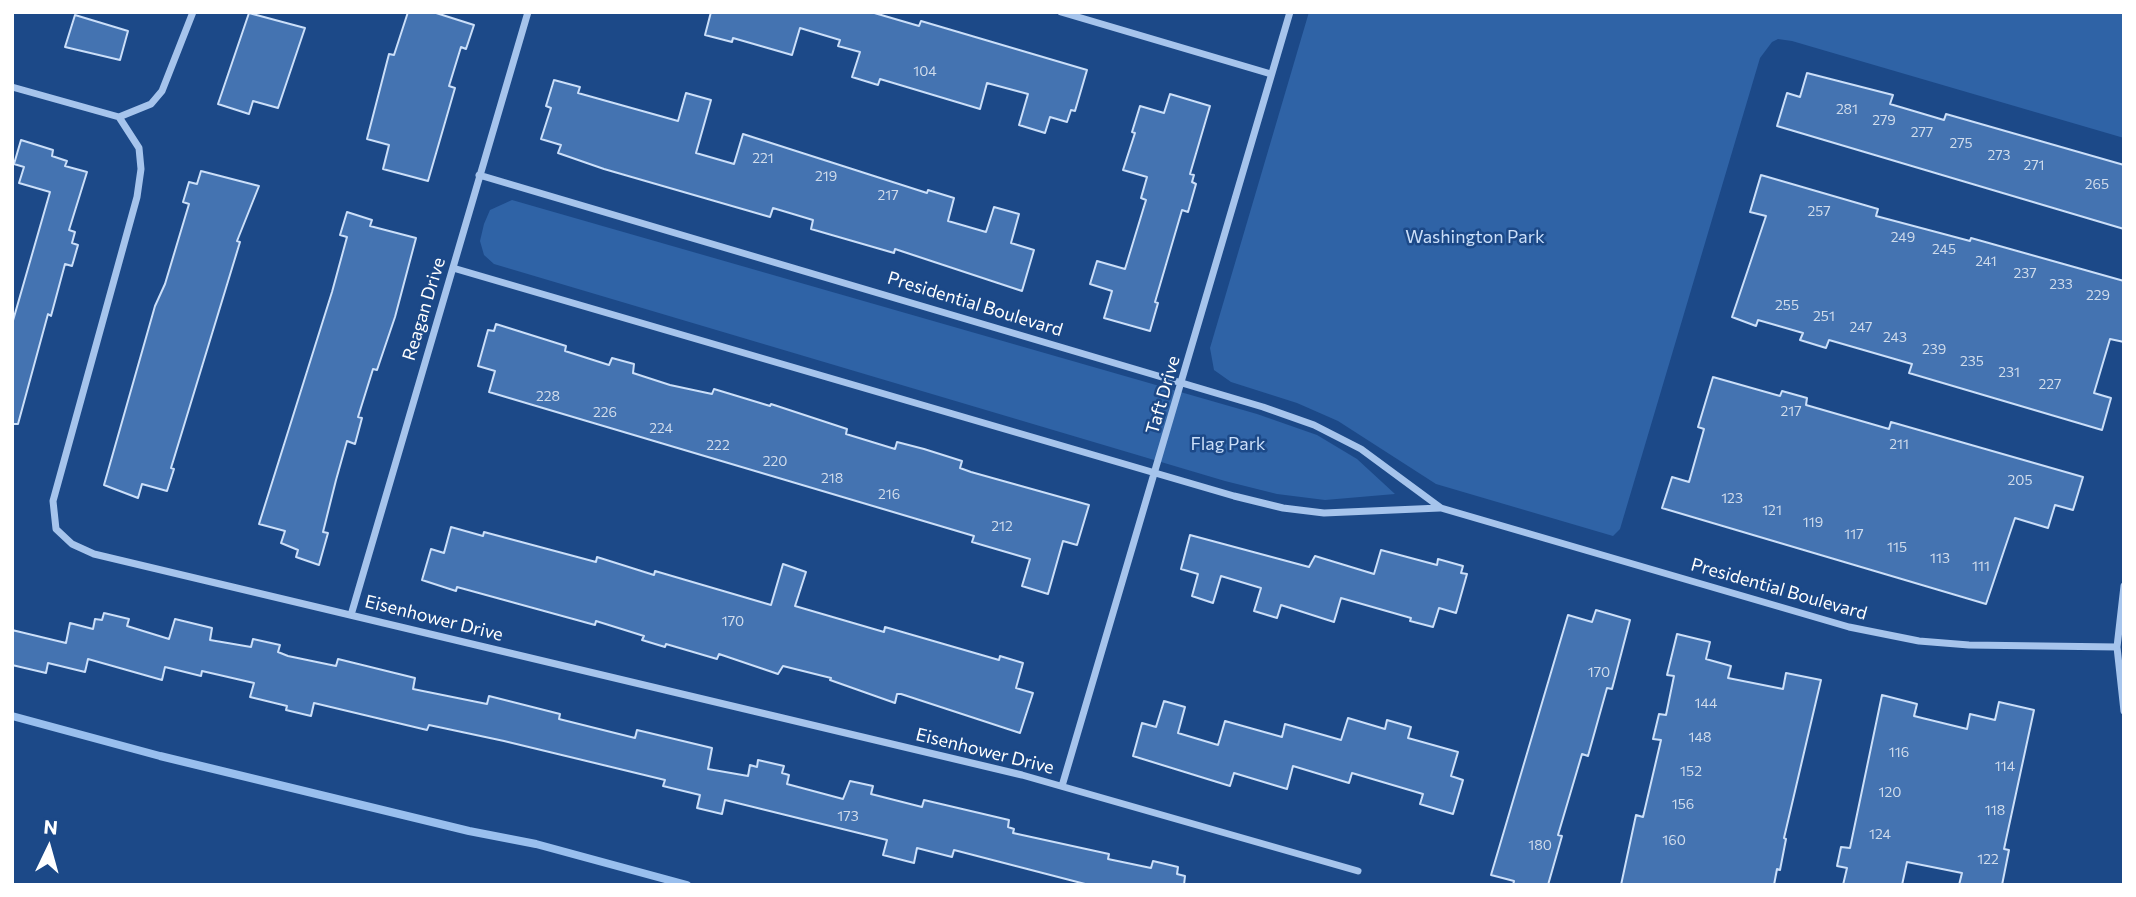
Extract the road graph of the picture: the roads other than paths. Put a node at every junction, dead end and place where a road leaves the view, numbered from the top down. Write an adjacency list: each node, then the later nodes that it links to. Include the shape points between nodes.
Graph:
1 (193, 12): 7 (street, via 162,91 151,104)
2 (528, 12): 8 (street, Reagan Drive)
3 (1061, 12): 5 (street)
4 (1290, 12): 5 (street, Taft Drive)
5 (1271, 74): 10 (street, Taft Drive)
6 (12, 87): 7 (street)
7 (119, 117): 14 (street, Eisenhower Drive, via 139,148 137,197 52,501 56,528 72,544 94,554)
8 (479, 175): 9 (street, Reagan Drive); 10 (street, Presidential Boulevard)
9 (453, 268): 11 (street, Presidential Boulevard); 14 (street, Reagan Drive)
10 (1182, 383): 11 (street, Taft Drive); 12 (street, Presidential Boulevard, via 1314,425 1361,449)
11 (1157, 473): 12 (street, Presidential Boulevard, via 1297,510 1346,513); 17 (street, Taft Drive)
12 (1441, 508): 15 (street, Presidential Boulevard, via 1872,632 1969,645)
13 (2124, 586): 15 (street)
14 (351, 615): 17 (street, Eisenhower Drive)
15 (2117, 647): 16 (street)
16 (2124, 710)
17 (1062, 786): 18 (street, Eisenhower Drive)
18 (1358, 871)

